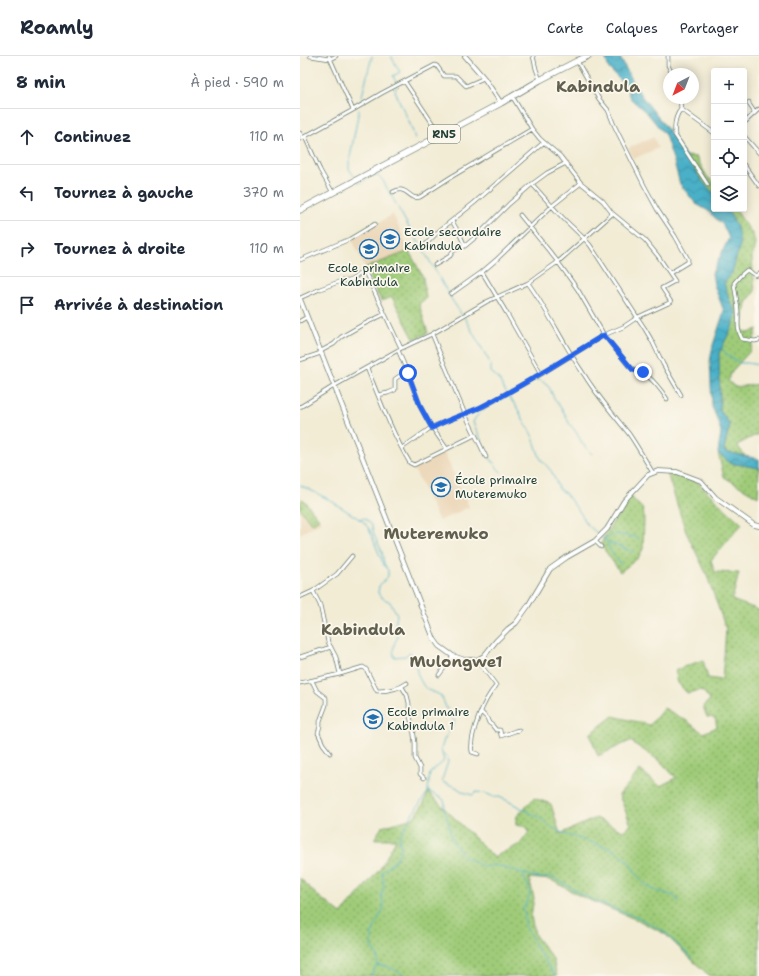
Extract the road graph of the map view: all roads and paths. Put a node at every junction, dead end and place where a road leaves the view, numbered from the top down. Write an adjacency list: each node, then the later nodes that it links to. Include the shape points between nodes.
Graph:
1 (310, 56): 7 (street)
2 (336, 56): 7 (street)
3 (465, 56): 10 (street)
4 (533, 56): 11 (street)
5 (588, 56): 8 (highway, RN5)
6 (668, 56): 9 (street)
7 (329, 57): 19 (street)
8 (577, 61): 11 (highway, RN5); 52 (street, via 608,110 644,185 688,260)
9 (669, 68)
10 (484, 78): 12 (street, via 466,86 456,76 444,76 435,65); 15 (street)
11 (540, 80): 13 (highway, RN5)
12 (405, 82): 19 (street); 25 (street)
13 (512, 96): 15 (highway, RN5); 22 (street)
14 (749, 102): 20 (street)
15 (501, 103): 25 (highway, RN5)
16 (681, 104): 17 (street)
17 (681, 109): 23 (street); 34 (street, via 674,128 675,135)
18 (759, 109): 20 (street)
19 (354, 110): 26 (street)
20 (755, 113): 21 (street)
21 (747, 120)
22 (532, 129): 28 (street); 36 (street, via 418,198 403,190)
23 (711, 131)
24 (300, 133): 26 (street)
25 (441, 136): 37 (highway, RN5)
26 (302, 138): 37 (street)
27 (747, 139): 29 (street)
28 (543, 143): 30 (street); 42 (street)
29 (759, 153)
30 (566, 163): 32 (street); 33 (street)
31 (747, 169): 35 (street)
32 (581, 183): 38 (street); 40 (street, via 603,201)
33 (532, 184): 38 (street); 47 (street)
34 (708, 185)
35 (759, 186)
36 (393, 192)
37 (333, 193): 39 (highway, RN5)
38 (552, 206): 44 (street); 45 (street)
39 (300, 210)
40 (612, 213): 45 (street); 52 (street, via 645,240)
41 (520, 215): 44 (street)
42 (452, 222): 46 (street); 47 (street)
43 (375, 224): 48 (street, via 350,239)
44 (530, 228): 49 (street); 51 (street)
45 (585, 239): 49 (street); 60 (street)
46 (424, 246)
47 (465, 246): 50 (street, via 453,251 450,256)
48 (300, 260)
49 (558, 262): 54 (street); 63 (street, via 585,301)
50 (435, 265)
51 (482, 272): 55 (street); 57 (street)
52 (670, 273): 60 (street, via 675,281 662,288 671,302)
53 (759, 273): 64 (street, via 756,276 747,270 734,283 738,330 742,339)
54 (528, 283): 57 (street); 67 (street)
55 (451, 294)
56 (300, 298): 58 (street, via 341,281 353,279 364,270); 59 (street)
57 (497, 298): 62 (street); 71 (street)
58 (385, 314): 65 (street); 66 (street, via 362,324)
59 (307, 317): 61 (street); 66 (street)
60 (638, 317): 63 (street); 74 (street)
61 (300, 321)
62 (432, 334): 65 (street); 77 (street)
63 (604, 335): 67 (street); 75 (street, via 629,366 633,370 643,372)
64 (759, 340)
65 (400, 349): 69 (street); 70 (street)
66 (321, 352): 68 (street); 72 (street)
67 (572, 355): 71 (street); 83 (street, via 592,388 628,434)
68 (300, 360)
69 (367, 368): 72 (street); 73 (street)
70 (406, 369): 73 (street, via 395,379 395,390); 78 (street, via 421,408)
71 (540, 374): 77 (street)
72 (334, 386): 76 (street); 91 (street, via 434,639 439,646)
73 (378, 395): 80 (street)
74 (681, 395)
75 (667, 399)
76 (300, 407)
77 (465, 414): 78 (street); 79 (street)
78 (432, 428): 80 (street); 81 (street)
79 (475, 435): 81 (street); 82 (street)
80 (402, 448): 81 (street, via 410,463 414,465)
81 (447, 449)
82 (486, 457)
83 (653, 473): 84 (street, via 677,472 701,481 716,498); 85 (street, via 648,475 624,501 607,529)
84 (759, 526)
85 (595, 541): 86 (street); 93 (street, via 550,569 516,622 484,656)
86 (601, 547)
87 (352, 556): 88 (street, via 337,574)
88 (313, 591): 89 (street); 90 (street, via 320,605)
89 (300, 597)
90 (331, 647): 92 (street); 94 (street)
91 (454, 656): 93 (street, via 465,660); 95 (street)
92 (300, 657)
93 (477, 660): 100 (street, via 496,685)
94 (340, 674): 96 (street); 99 (street, via 363,667 377,691)
95 (439, 675)
96 (312, 680): 97 (street); 102 (street, via 317,691 326,698 318,733)
97 (300, 683)
98 (407, 683): 99 (street)
99 (402, 687): 104 (street, via 409,703 416,746 415,758 420,774)
100 (481, 712): 101 (street, via 488,723 496,730 500,730 501,736); 103 (street, via 471,745 472,752)
101 (519, 730)
102 (330, 753)
103 (478, 754)
104 (424, 778)

